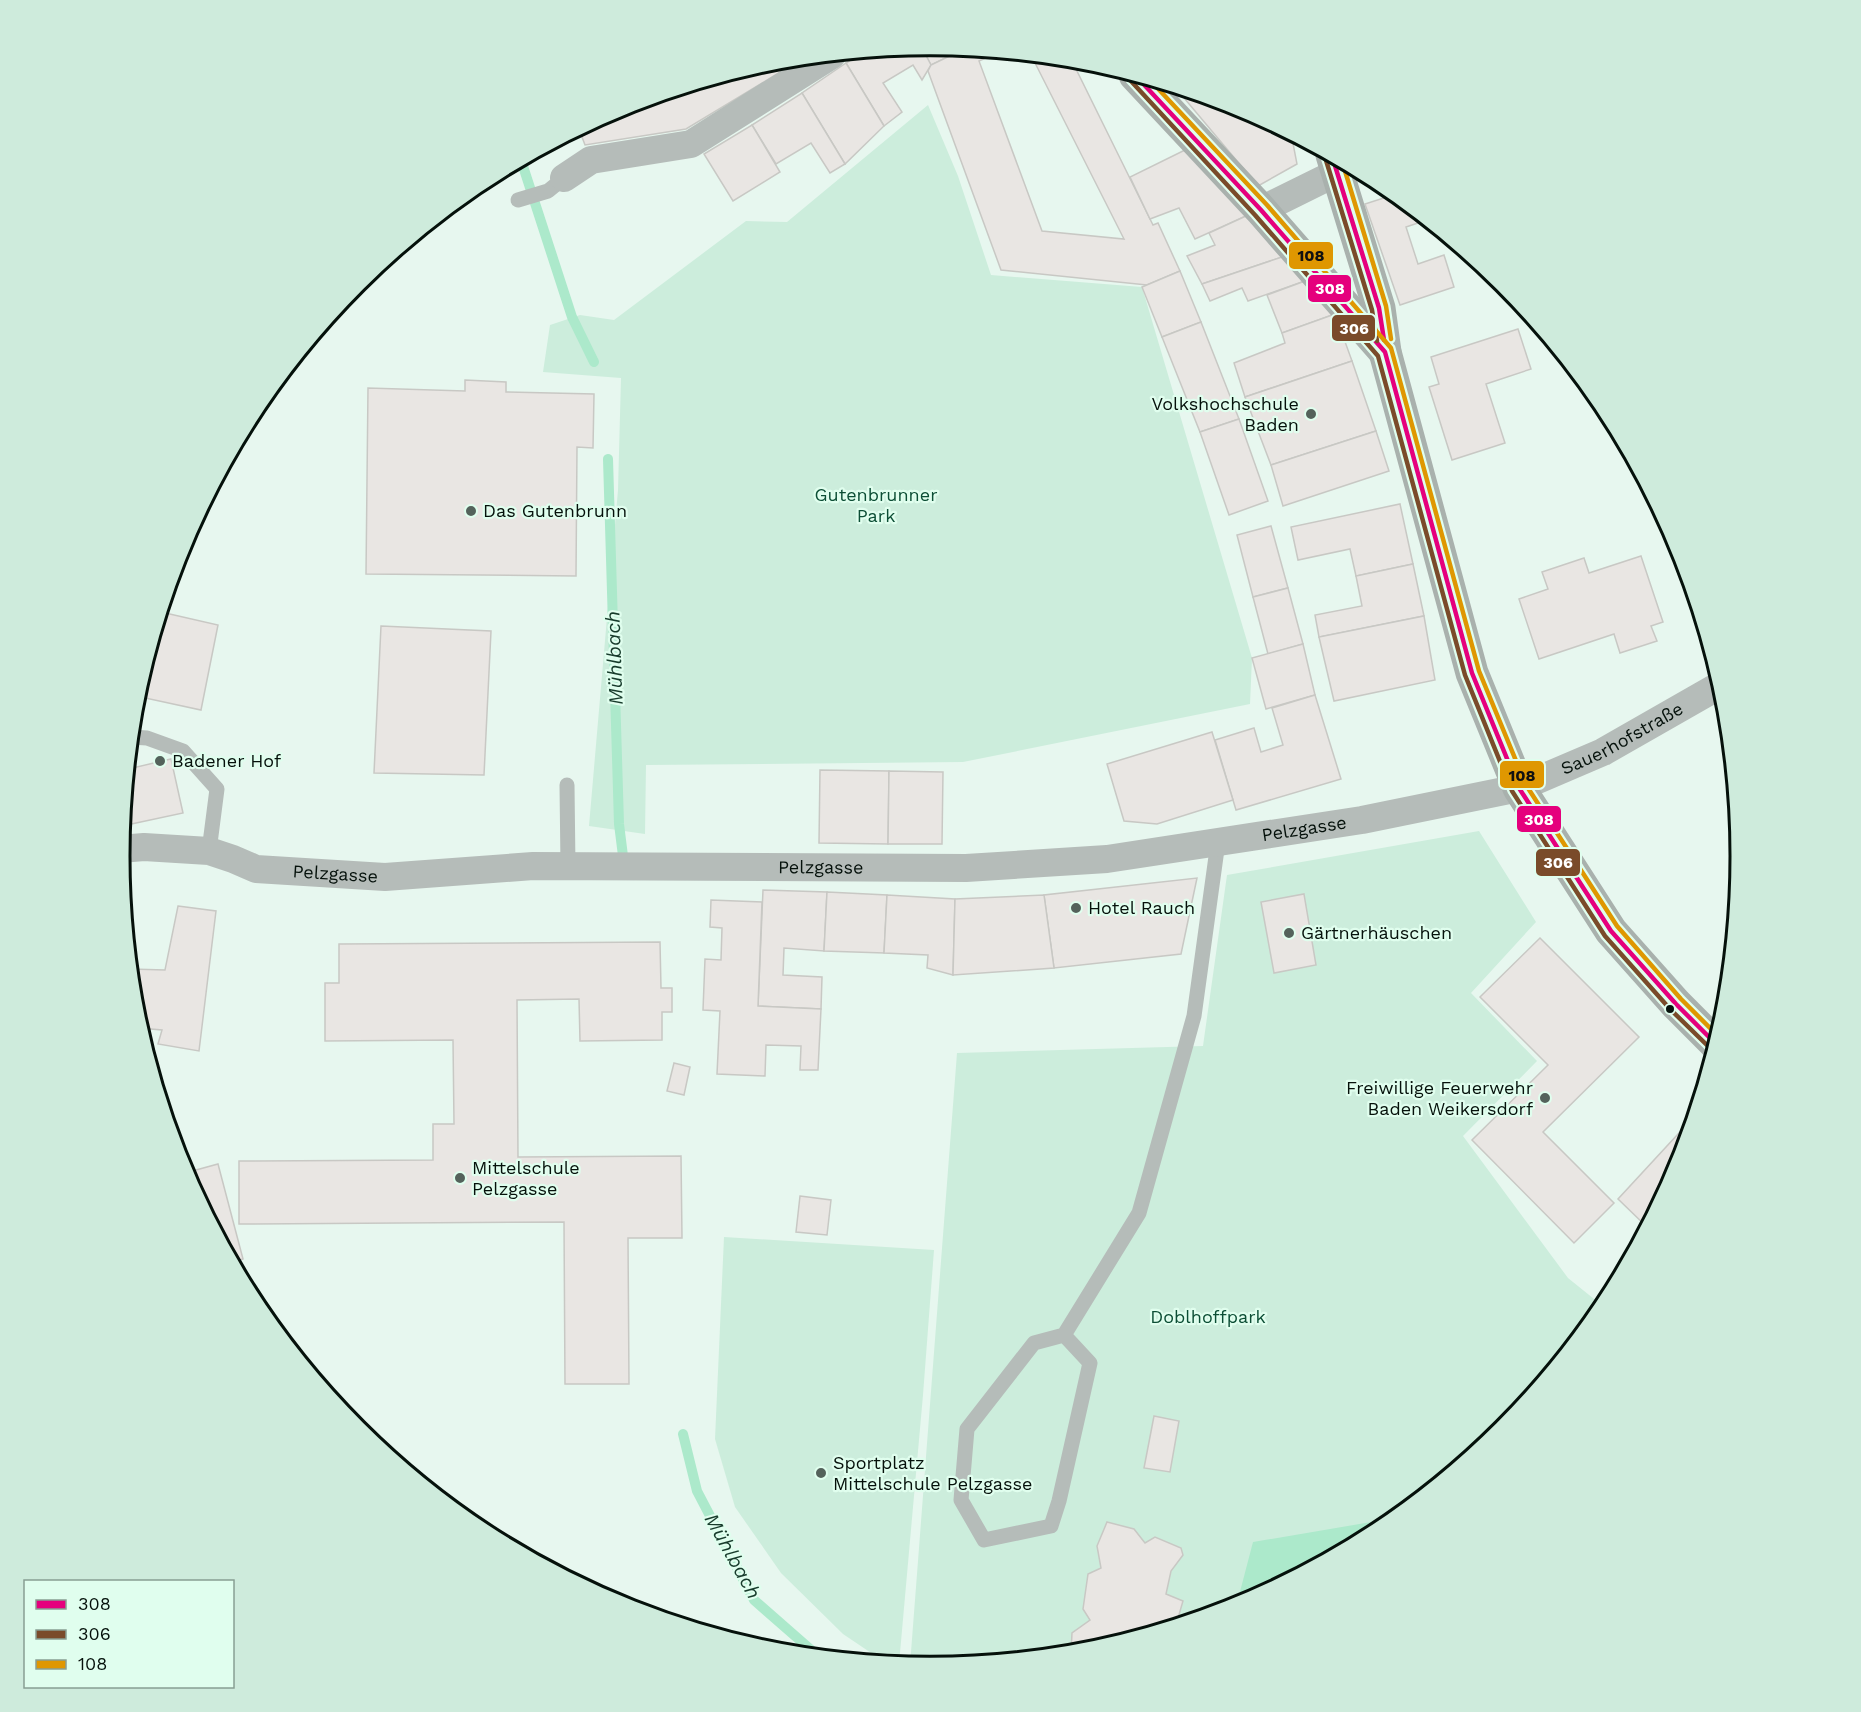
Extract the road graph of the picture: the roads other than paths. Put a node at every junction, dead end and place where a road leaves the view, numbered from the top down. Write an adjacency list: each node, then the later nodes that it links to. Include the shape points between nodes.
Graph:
1 (819, 63): 5 (street, via 691,144 591,160)
2 (1144, 85): 7 (street)
3 (1334, 164): 7 (street)
4 (1334, 165): 8 (street, via 1379,308)
5 (556, 184): 6 (lane)
6 (518, 200)
7 (1261, 210): 8 (street)
8 (1385, 352): 12 (street, via 1472,673)
9 (1713, 689): 12 (street, Sauerhofstraße, via 1603,752)
10 (139, 738): 15 (lane, via 183,751 217,789)
11 (567, 785): 16 (lane)
12 (1519, 788): 13 (street, Pelzgasse, via 1362,820); 17 (street, via 1611,931)
13 (1218, 842): 16 (street, Pelzgasse, via 1107,859 966,868); 18 (lane, via 1194,1016 1139,1213)
14 (130, 848): 15 (street, Pelzgasse)
15 (209, 851): 16 (street, Pelzgasse, via 256,869 385,877)
16 (568, 867)
17 (1710, 1038)
18 (1064, 1335): 18 (lane, via 1090,1362 1052,1526 984,1540 961,1500 967,1429 1034,1343)

